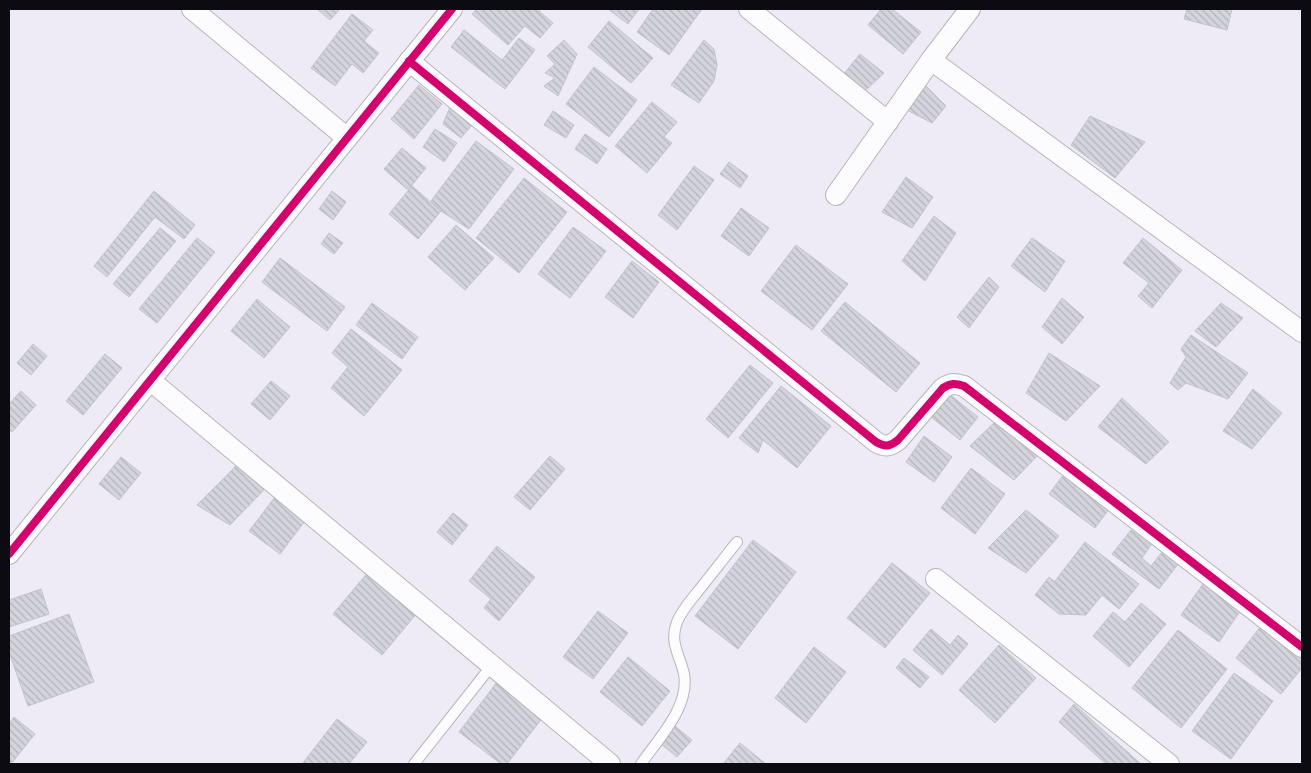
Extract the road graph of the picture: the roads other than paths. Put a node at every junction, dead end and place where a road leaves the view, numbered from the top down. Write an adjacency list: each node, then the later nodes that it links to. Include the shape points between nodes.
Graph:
1 (192, 9): 8 (street)
2 (451, 9): 6 (street)
3 (749, 9): 7 (street)
4 (970, 9): 5 (street)
5 (931, 60): 7 (street); 10 (street)
6 (409, 61): 8 (street); 15 (street, via 876,442 891,446 943,388 956,383 964,386)
7 (888, 122): 9 (street)
8 (347, 138): 11 (street)
9 (836, 195)
10 (1302, 332)
11 (150, 380): 13 (street); 16 (street)
12 (737, 542): 19 (lane, via 677,622 675,648 684,674 684,691 680,706)
13 (9, 554)
14 (936, 579): 20 (street)
15 (1302, 647)
16 (492, 665): 17 (lane); 18 (street)
17 (414, 764)
18 (610, 764)
19 (641, 764)
20 (1169, 764)

